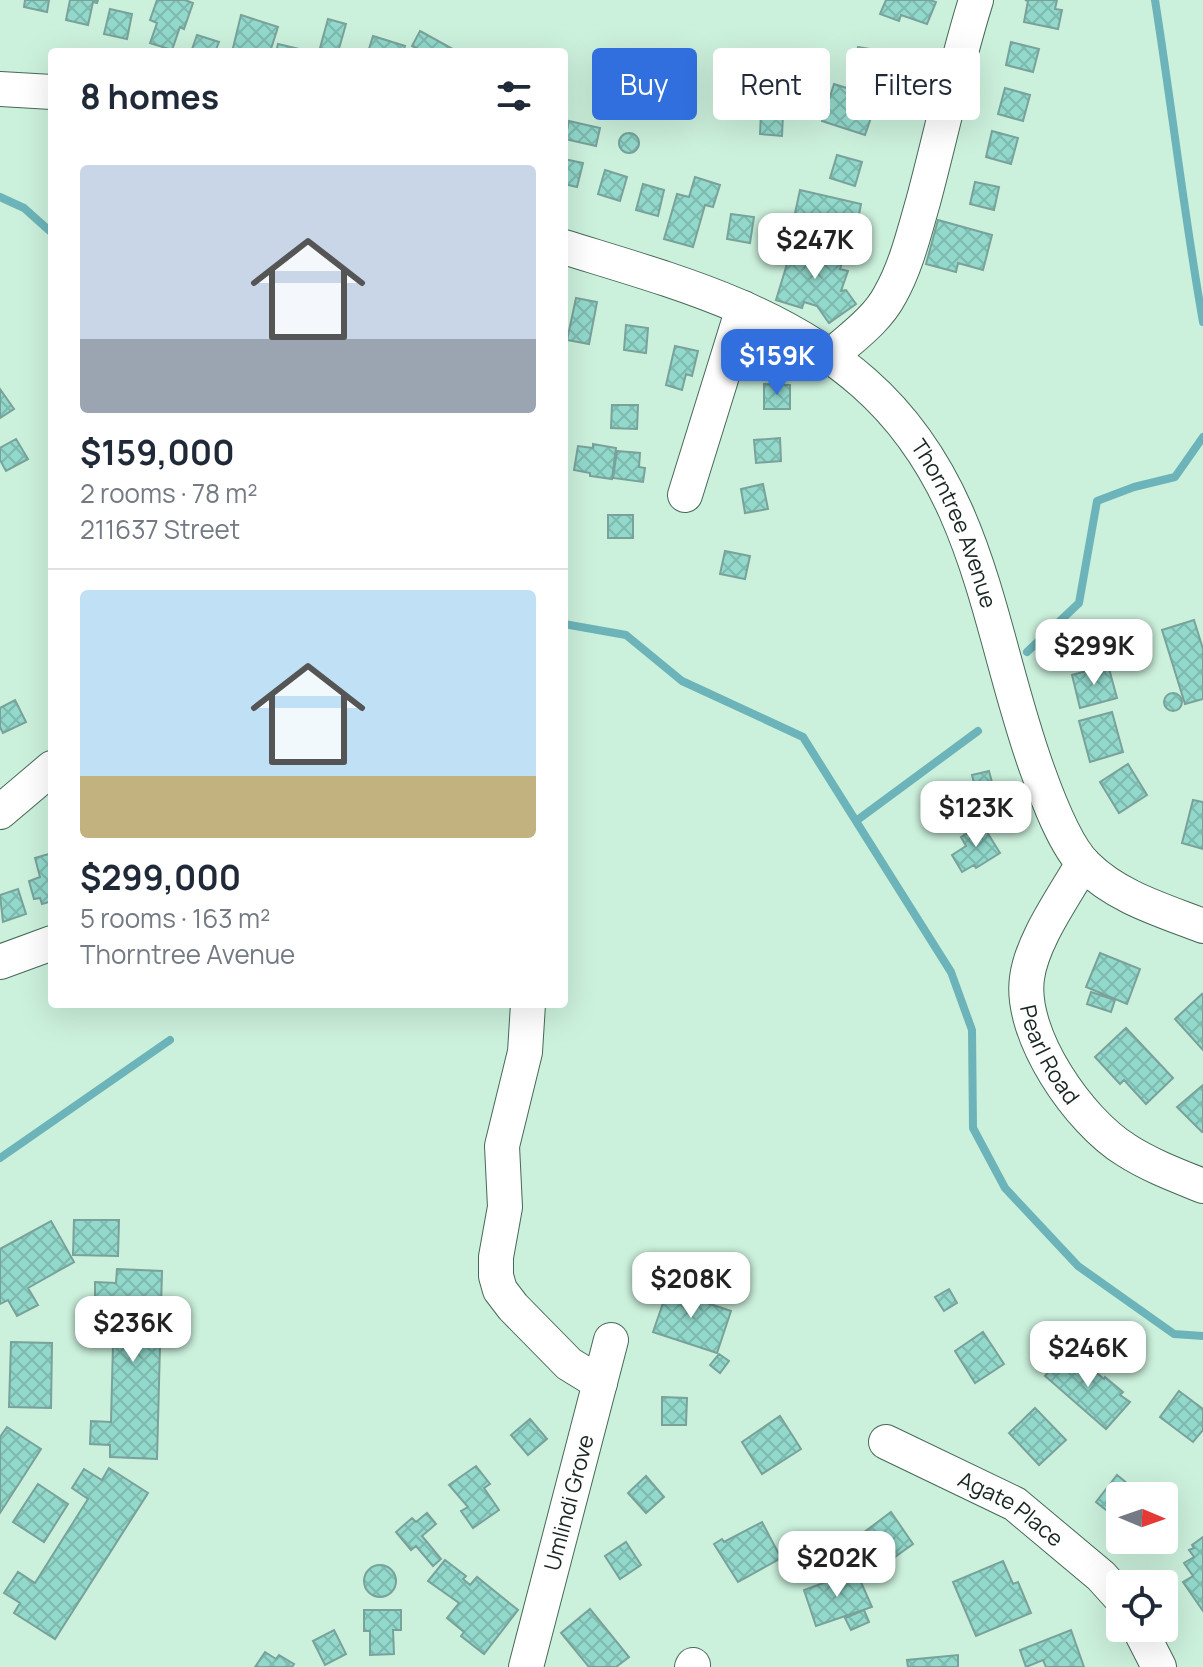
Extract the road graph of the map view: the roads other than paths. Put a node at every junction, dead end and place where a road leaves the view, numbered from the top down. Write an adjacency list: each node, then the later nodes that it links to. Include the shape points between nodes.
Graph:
1 (976, 0): 6 (street, via 903,266 873,319)
2 (0, 89): 3 (street)
3 (48, 91)
4 (568, 248): 5 (street, Thorntree Avenue, via 700,289)
5 (743, 308): 6 (street, Thorntree Avenue, via 792,330); 7 (street)
6 (831, 356): 10 (street, Thorntree Avenue, via 866,384 910,432 953,502 987,593 1023,732 1050,806)
7 (685, 495)
8 (48, 771): 9 (street)
9 (0, 812)
10 (1083, 863): 11 (street, Thorntree Avenue, via 1127,895); 15 (street, Pearl Road, via 1033,953 1026,1001 1031,1025 1066,1093 1090,1120 1125,1150)
11 (1203, 926)
12 (48, 944): 13 (street)
13 (0, 962)
14 (528, 1008): 17 (street, via 525,1052 502,1146 505,1207 496,1276 513,1307 569,1364)
15 (1203, 1186)
16 (611, 1340): 17 (street, Umlindi Grove)
17 (600, 1383): 21 (street, Umlindi Grove)
18 (886, 1442): 19 (street, Agate Place, via 1015,1504)
19 (1106, 1582)
20 (1146, 1642): 22 (street)
21 (526, 1667)
22 (1159, 1667)

